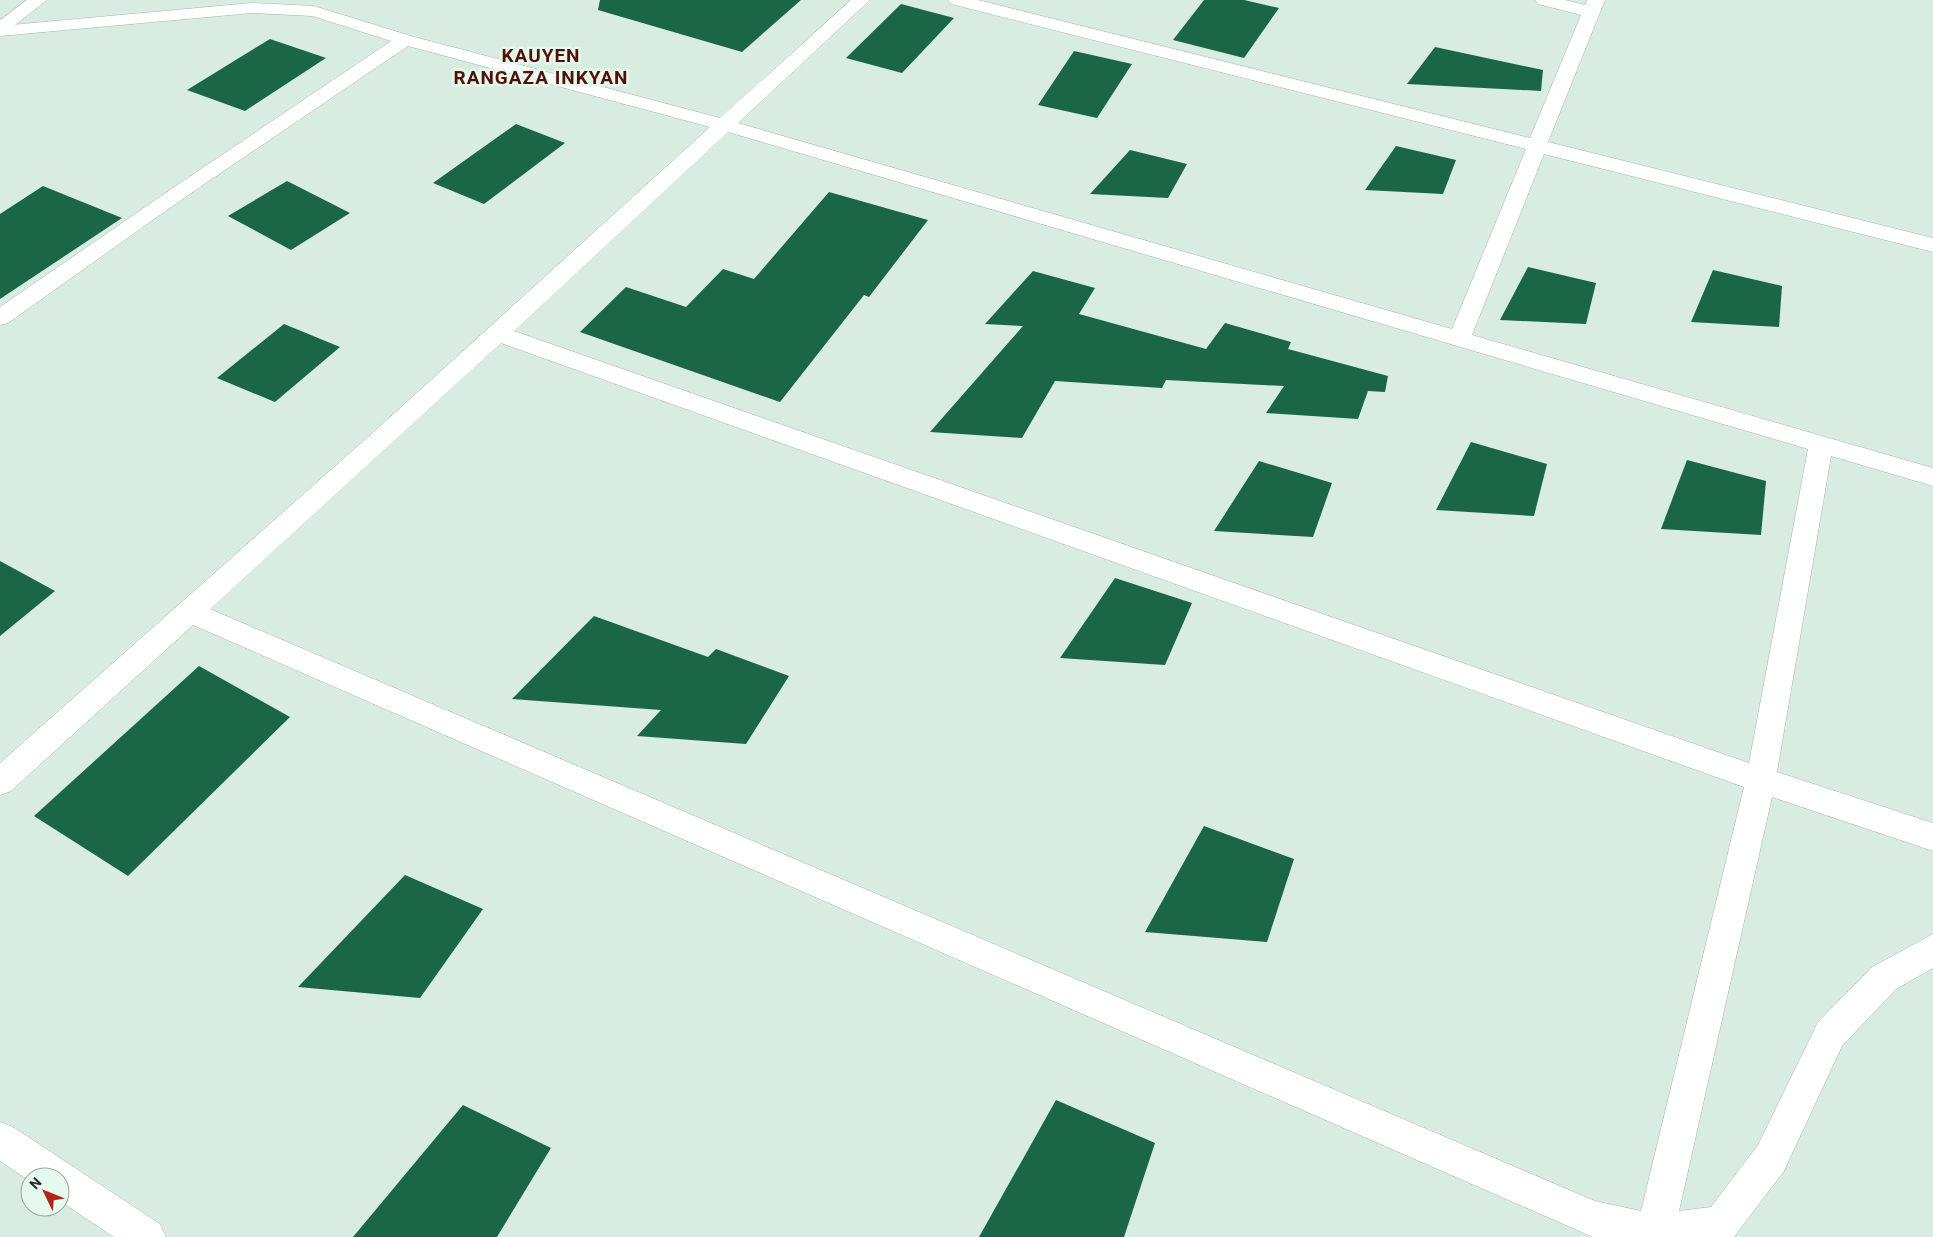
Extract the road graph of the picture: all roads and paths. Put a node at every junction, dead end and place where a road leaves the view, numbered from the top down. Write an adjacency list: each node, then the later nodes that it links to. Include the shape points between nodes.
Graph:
1 (38, 0): 6 (street)
2 (860, 0): 8 (street)
3 (957, 0): 9 (street)
4 (1544, 0): 5 (street)
5 (1593, 6): 9 (street)
6 (0, 29): 7 (street, via 285,8 314,11)
7 (405, 40): 8 (street); 11 (street)
8 (724, 125): 12 (street); 13 (street)
9 (1537, 146): 10 (street); 13 (street)
10 (1933, 244)
11 (0, 318)
12 (497, 333): 16 (street); 17 (street)
13 (1459, 339): 14 (street)
14 (1821, 444): 15 (street); 17 (street)
15 (1933, 477)
16 (189, 612): 18 (street); 24 (street, via 1594,1219)
17 (1761, 780): 19 (street); 24 (street)
18 (0, 782)
19 (1933, 837)
20 (1933, 950): 24 (street, via 1884,978 1830,1034 1771,1158 1721,1224)
21 (0, 1140): 22 (street)
22 (41, 1167)
23 (70, 1187): 25 (street)
24 (1654, 1235)
25 (147, 1237)

